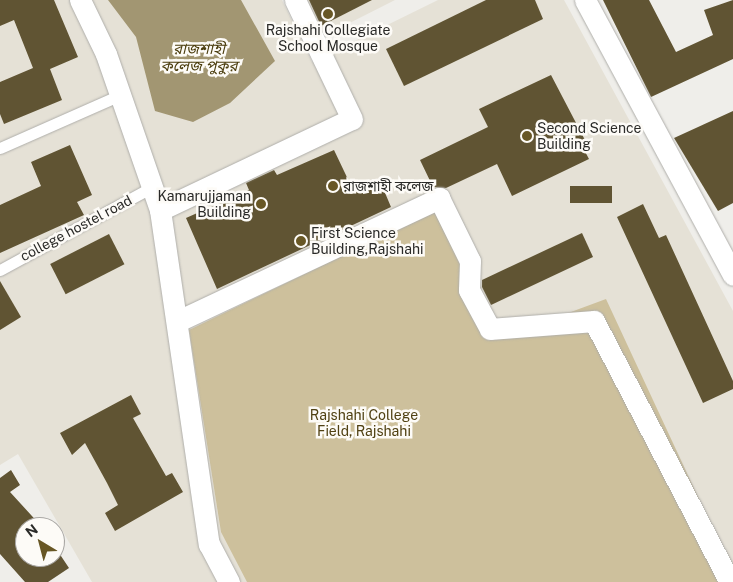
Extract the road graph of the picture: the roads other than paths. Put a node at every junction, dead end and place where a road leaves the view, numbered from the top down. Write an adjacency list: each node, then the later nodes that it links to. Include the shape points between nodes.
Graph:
1 (80, 0): 4 (street, via 106,54)
2 (295, 0): 7 (street, via 352,119)
3 (585, 0): 9 (street)
4 (120, 95): 5 (lane); 6 (street)
5 (0, 148)
6 (152, 186): 7 (street); 8 (lane, college hostel road)
7 (160, 210): 10 (street)
8 (0, 270)
9 (733, 275)
10 (178, 321): 11 (street, via 210,544); 12 (street, via 439,198 470,261 469,290 490,329 594,321)
11 (229, 582)
12 (730, 582)

